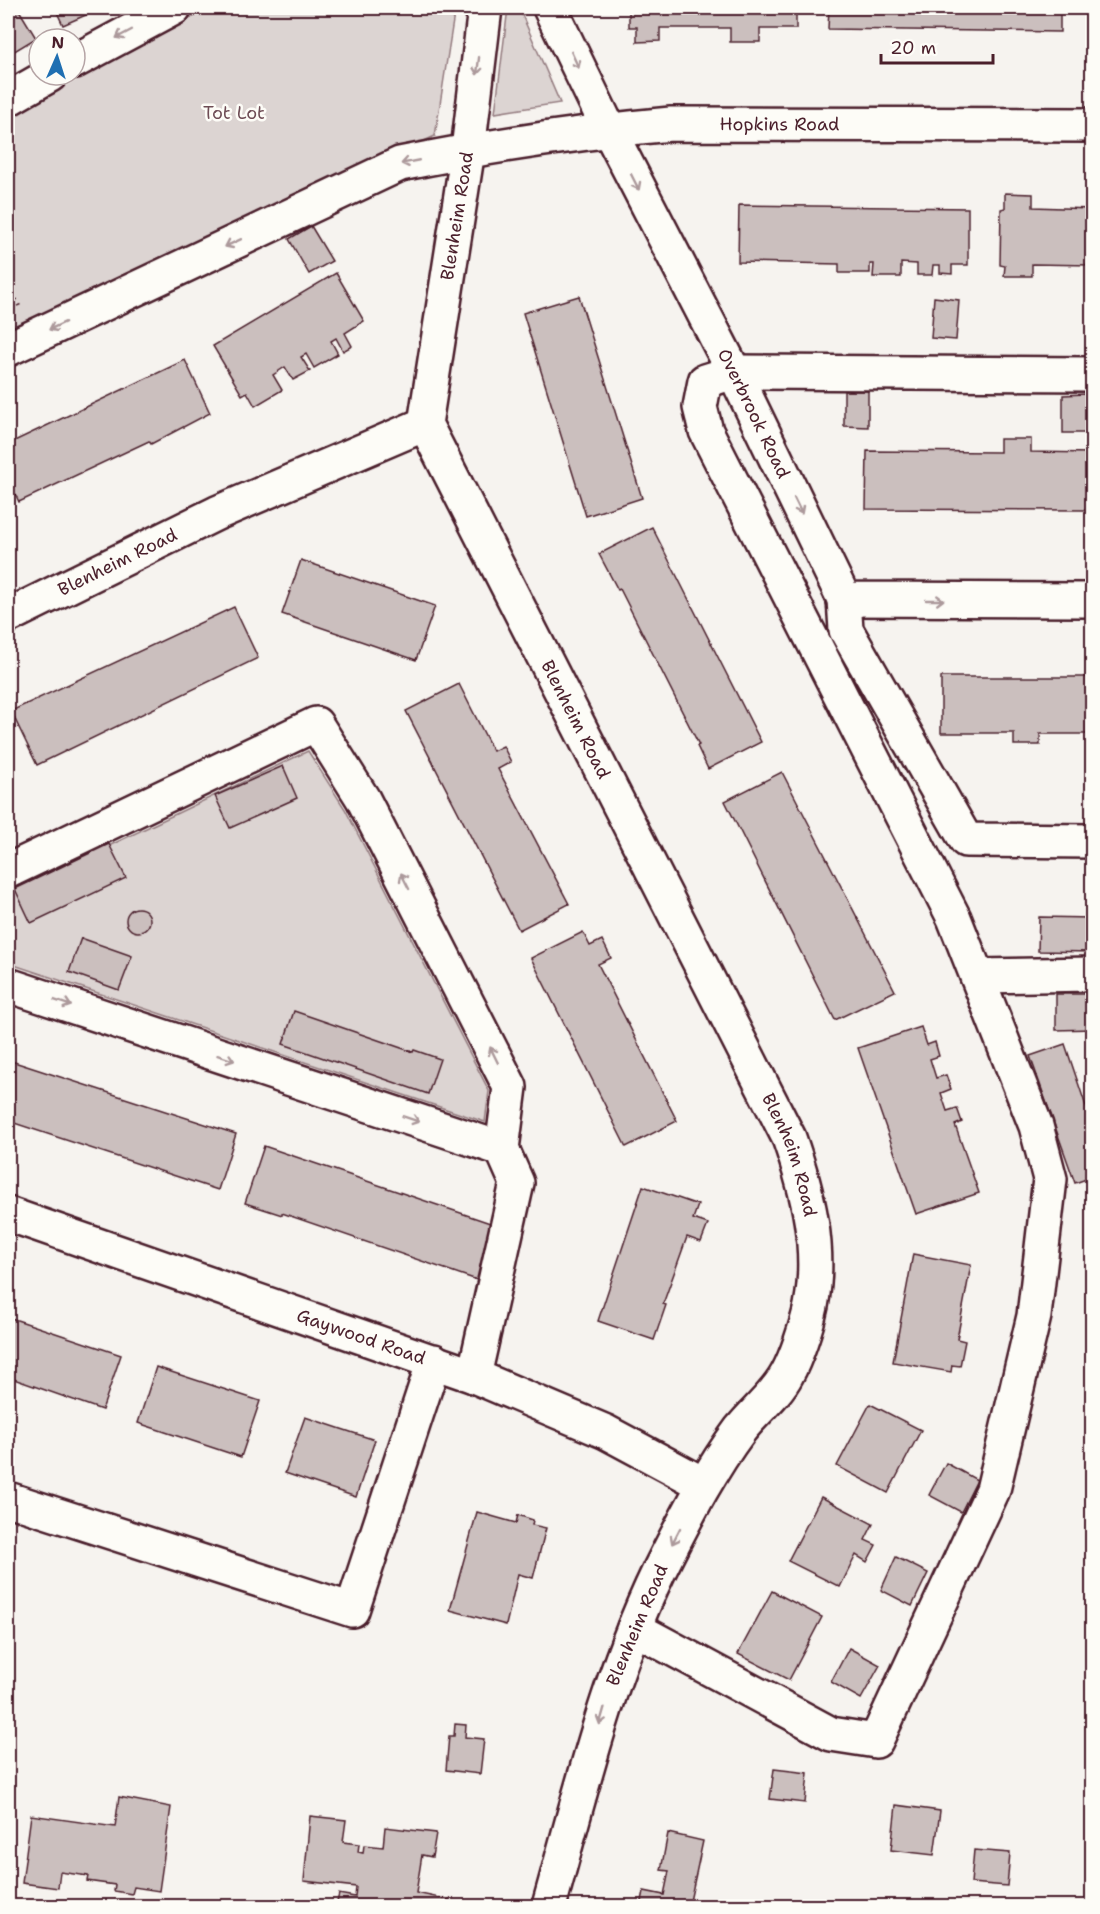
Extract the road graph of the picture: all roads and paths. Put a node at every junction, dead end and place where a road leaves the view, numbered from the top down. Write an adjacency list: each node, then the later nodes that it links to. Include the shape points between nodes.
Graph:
1 (174, 8): 4 (street, one-way to 4)
2 (485, 8): 9 (street, Blenheim Road, one-way to 9)
3 (550, 8): 8 (street, Overbrook Road, one-way to 8)
4 (87, 55)
5 (29, 87): 6 (street)
6 (8, 99)
7 (1092, 125): 8 (street, Hopkins Road, via 719,122)
8 (609, 130): 9 (street, Hopkins Road); 11 (street, Overbrook Road, one-way to 11)
9 (468, 150): 10 (street, Hopkins Road, one-way to 10, via 400,164); 13 (street, Blenheim Road)
10 (8, 349)
11 (734, 372): 12 (street); 14 (street, Overbrook Road, one-way to 14); 20 (street, via 705,381 700,407 706,431 954,918)
12 (1092, 374)
13 (425, 424): 16 (street, Blenheim Road, via 217,513); 26 (street, Blenheim Road, via 789,1138 806,1186 815,1264 811,1308 786,1375)
14 (844, 599): 15 (street, one-way to 15); 17 (street, via 846,630 966,840)
15 (1092, 600)
16 (8, 616)
17 (1092, 841)
18 (8, 872): 22 (street, one-way to 18, via 510,1087 363,799 316,724)
19 (1092, 974): 20 (street)
20 (977, 976): 28 (street, via 1036,1126 1050,1179 1048,1210 1034,1316 993,1490 876,1741 831,1734)
21 (8, 985): 22 (street, one-way to 22)
22 (502, 1149): 25 (street, via 517,1182)
23 (8, 1214): 24 (street, Gaywood Road)
24 (434, 1361): 25 (street, Gaywood Road); 27 (street, via 352,1610)
25 (474, 1376): 26 (street, Gaywood Road, via 606,1432)
26 (703, 1484): 28 (street, Blenheim Road, one-way to 28)
27 (8, 1498)
28 (634, 1628): 29 (street, Blenheim Road, one-way to 29, via 609,1692)
29 (549, 1906)

